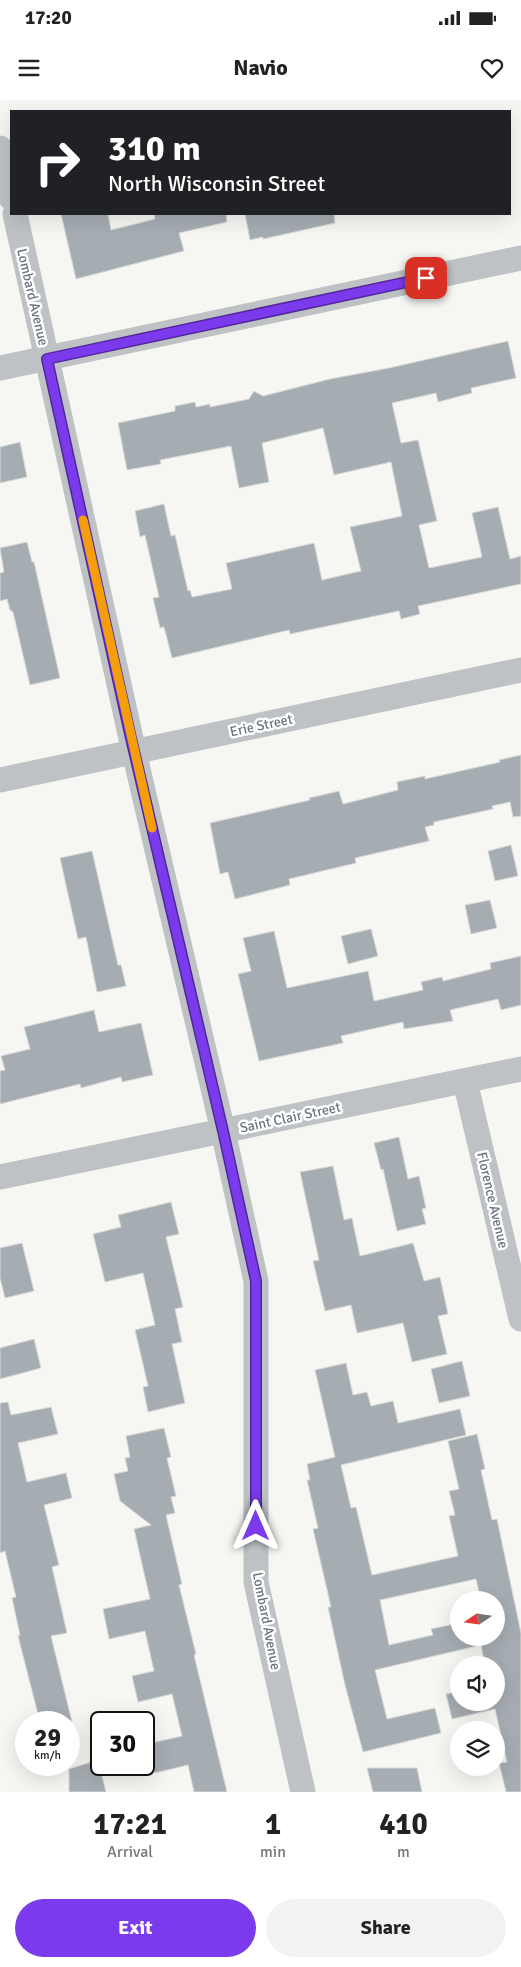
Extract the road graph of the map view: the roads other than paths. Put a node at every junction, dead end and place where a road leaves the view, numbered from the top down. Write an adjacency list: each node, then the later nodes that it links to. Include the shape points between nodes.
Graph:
1 (0, 148): 2 (street)
2 (10, 193)
3 (15, 215): 5 (street, Lombard Avenue)
4 (521, 258): 5 (street)
5 (47, 359): 6 (street); 8 (street, Lombard Avenue)
6 (0, 368)
7 (521, 670): 8 (street, Erie Street)
8 (134, 752): 9 (street, Erie Street); 12 (street, Lombard Avenue)
9 (0, 780)
10 (521, 1069): 11 (street, Saint Clair Street)
11 (465, 1081): 12 (street, Saint Clair Street); 14 (street, Florence Avenue)
12 (223, 1131): 13 (street, Saint Clair Street); 15 (street, Lombard Avenue, via 256,1281 256,1582)
13 (0, 1178)
14 (521, 1319)
15 (303, 1792)

